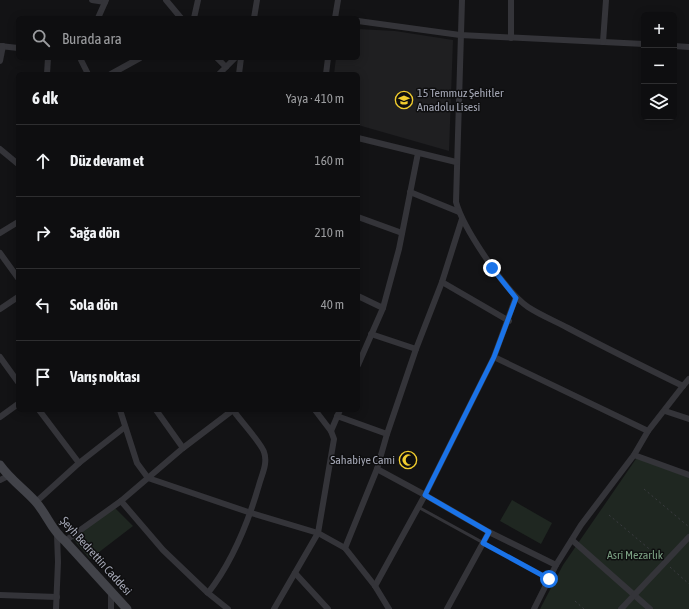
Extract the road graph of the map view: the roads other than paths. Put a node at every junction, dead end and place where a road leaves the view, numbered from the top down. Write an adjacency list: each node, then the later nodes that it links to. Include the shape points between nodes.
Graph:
1 (92, 0): 9 (street)
2 (166, 0): 11 (street)
3 (198, 0): 12 (street)
4 (257, 0): 13 (street)
5 (338, 0): 14 (street)
6 (462, 0): 16 (street)
7 (511, 0): 17 (street)
8 (606, 0): 18 (street)
9 (106, 1): 10 (street)
10 (99, 16)
11 (179, 16)
12 (194, 16)
13 (254, 16)
14 (335, 16)
15 (360, 21): 16 (street)
16 (460, 35): 17 (street); 43 (street)
17 (510, 38): 18 (street)
18 (604, 42): 19 (street)
19 (641, 44)
20 (1, 46): 23 (street); 31 (street)
21 (677, 46): 22 (street)
22 (689, 47)
23 (16, 48)
24 (48, 60): 33 (street)
25 (81, 60): 34 (street)
26 (136, 60): 35 (street)
27 (219, 60): 32 (street)
28 (233, 60): 32 (street)
29 (241, 60): 37 (street)
30 (328, 60): 38 (street)
31 (0, 61)
32 (226, 67): 36 (street)
33 (47, 72)
34 (87, 72)
35 (115, 72)
36 (221, 72)
37 (239, 72)
38 (326, 72)
39 (360, 138): 41 (street)
40 (0, 149): 42 (street)
41 (418, 152): 43 (street); 44 (street)
42 (16, 162)
43 (456, 162): 45 (street, via 456,202)
44 (410, 192): 45 (street); 50 (street)
45 (459, 212): 47 (street)
46 (360, 218): 50 (street)
47 (462, 219): 53 (street); 56 (street, via 492,268)
48 (16, 225): 49 (street)
49 (0, 233)
50 (402, 233): 57 (street)
51 (0, 253): 52 (street)
52 (16, 275)
53 (442, 282): 59 (street); 61 (street)
54 (360, 297): 57 (street)
55 (16, 298): 58 (street)
56 (516, 298): 59 (street); 67 (street, via 577,333)
57 (383, 308): 60 (street)
58 (0, 309)
59 (509, 321): 63 (street)
60 (371, 334): 61 (street); 64 (street)
61 (416, 349): 82 (street)
62 (0, 357): 65 (street)
63 (494, 357): 81 (street); 91 (street)
64 (360, 360)
65 (16, 379)
66 (689, 379): 67 (street)
67 (683, 386): 69 (street)
68 (16, 405): 77 (street)
69 (665, 411): 78 (street); 81 (street)
70 (40, 412): 85 (street)
71 (121, 412): 79 (street)
72 (157, 412): 83 (street)
73 (230, 412): 83 (street)
74 (235, 412): 95 (street, via 264,450 266,461)
75 (317, 412): 80 (street)
76 (338, 413): 80 (street); 82 (street)
77 (0, 417)
78 (689, 419)
79 (125, 427): 85 (street); 90 (street, via 137,463)
80 (331, 431): 97 (street, via 334,440)
81 (648, 431): 84 (street)
82 (387, 434): 87 (street)
83 (183, 448): 90 (street)
84 (634, 455): 88 (street); 100 (street)
85 (78, 463): 93 (street)
86 (0, 465): 89 (main road, Şeyh Bedrettin Caddesi)
87 (377, 470): 91 (street); 103 (street)
88 (689, 475)
89 (4, 478): 93 (main road, Şeyh Bedrettin Caddesi)
90 (148, 478): 92 (street); 95 (street)
91 (425, 495): 94 (street); 96 (street)
92 (121, 501): 101 (street); 109 (street, via 163,550)
93 (36, 502): 98 (main road, Şeyh Bedrettin Caddesi)
94 (418, 507): 102 (lane); 107 (street)
95 (251, 513): 97 (street); 109 (street, via 233,553)
96 (489, 532): 102 (street); 104 (street)
97 (318, 533): 103 (street); 105 (street)
98 (57, 535): 101 (main road, Şeyh Bedrettin Caddesi); 112 (street)
99 (689, 537): 111 (street)
100 (572, 540): 104 (street); 111 (street)
101 (65, 541): 108 (main road, Şeyh Bedrettin Caddesi)
102 (483, 543): 106 (lane); 120 (street)
103 (344, 548): 107 (street)
104 (556, 565): 106 (street)
105 (294, 573): 118 (street); 119 (street)
106 (549, 579): 121 (street)
107 (375, 586): 113 (street)
108 (111, 592): 115 (street); 116 (main road, Şeyh Bedrettin Caddesi)
109 (208, 592): 117 (street)
110 (0, 595): 112 (street)
111 (634, 595): 122 (street); 123 (street)
112 (57, 597): 114 (street)
113 (386, 607)
114 (56, 609)
115 (111, 609)
116 (128, 609)
117 (228, 609)
118 (274, 609)
119 (328, 609)
120 (447, 609)
121 (534, 609)
122 (621, 609)
123 (650, 609)

